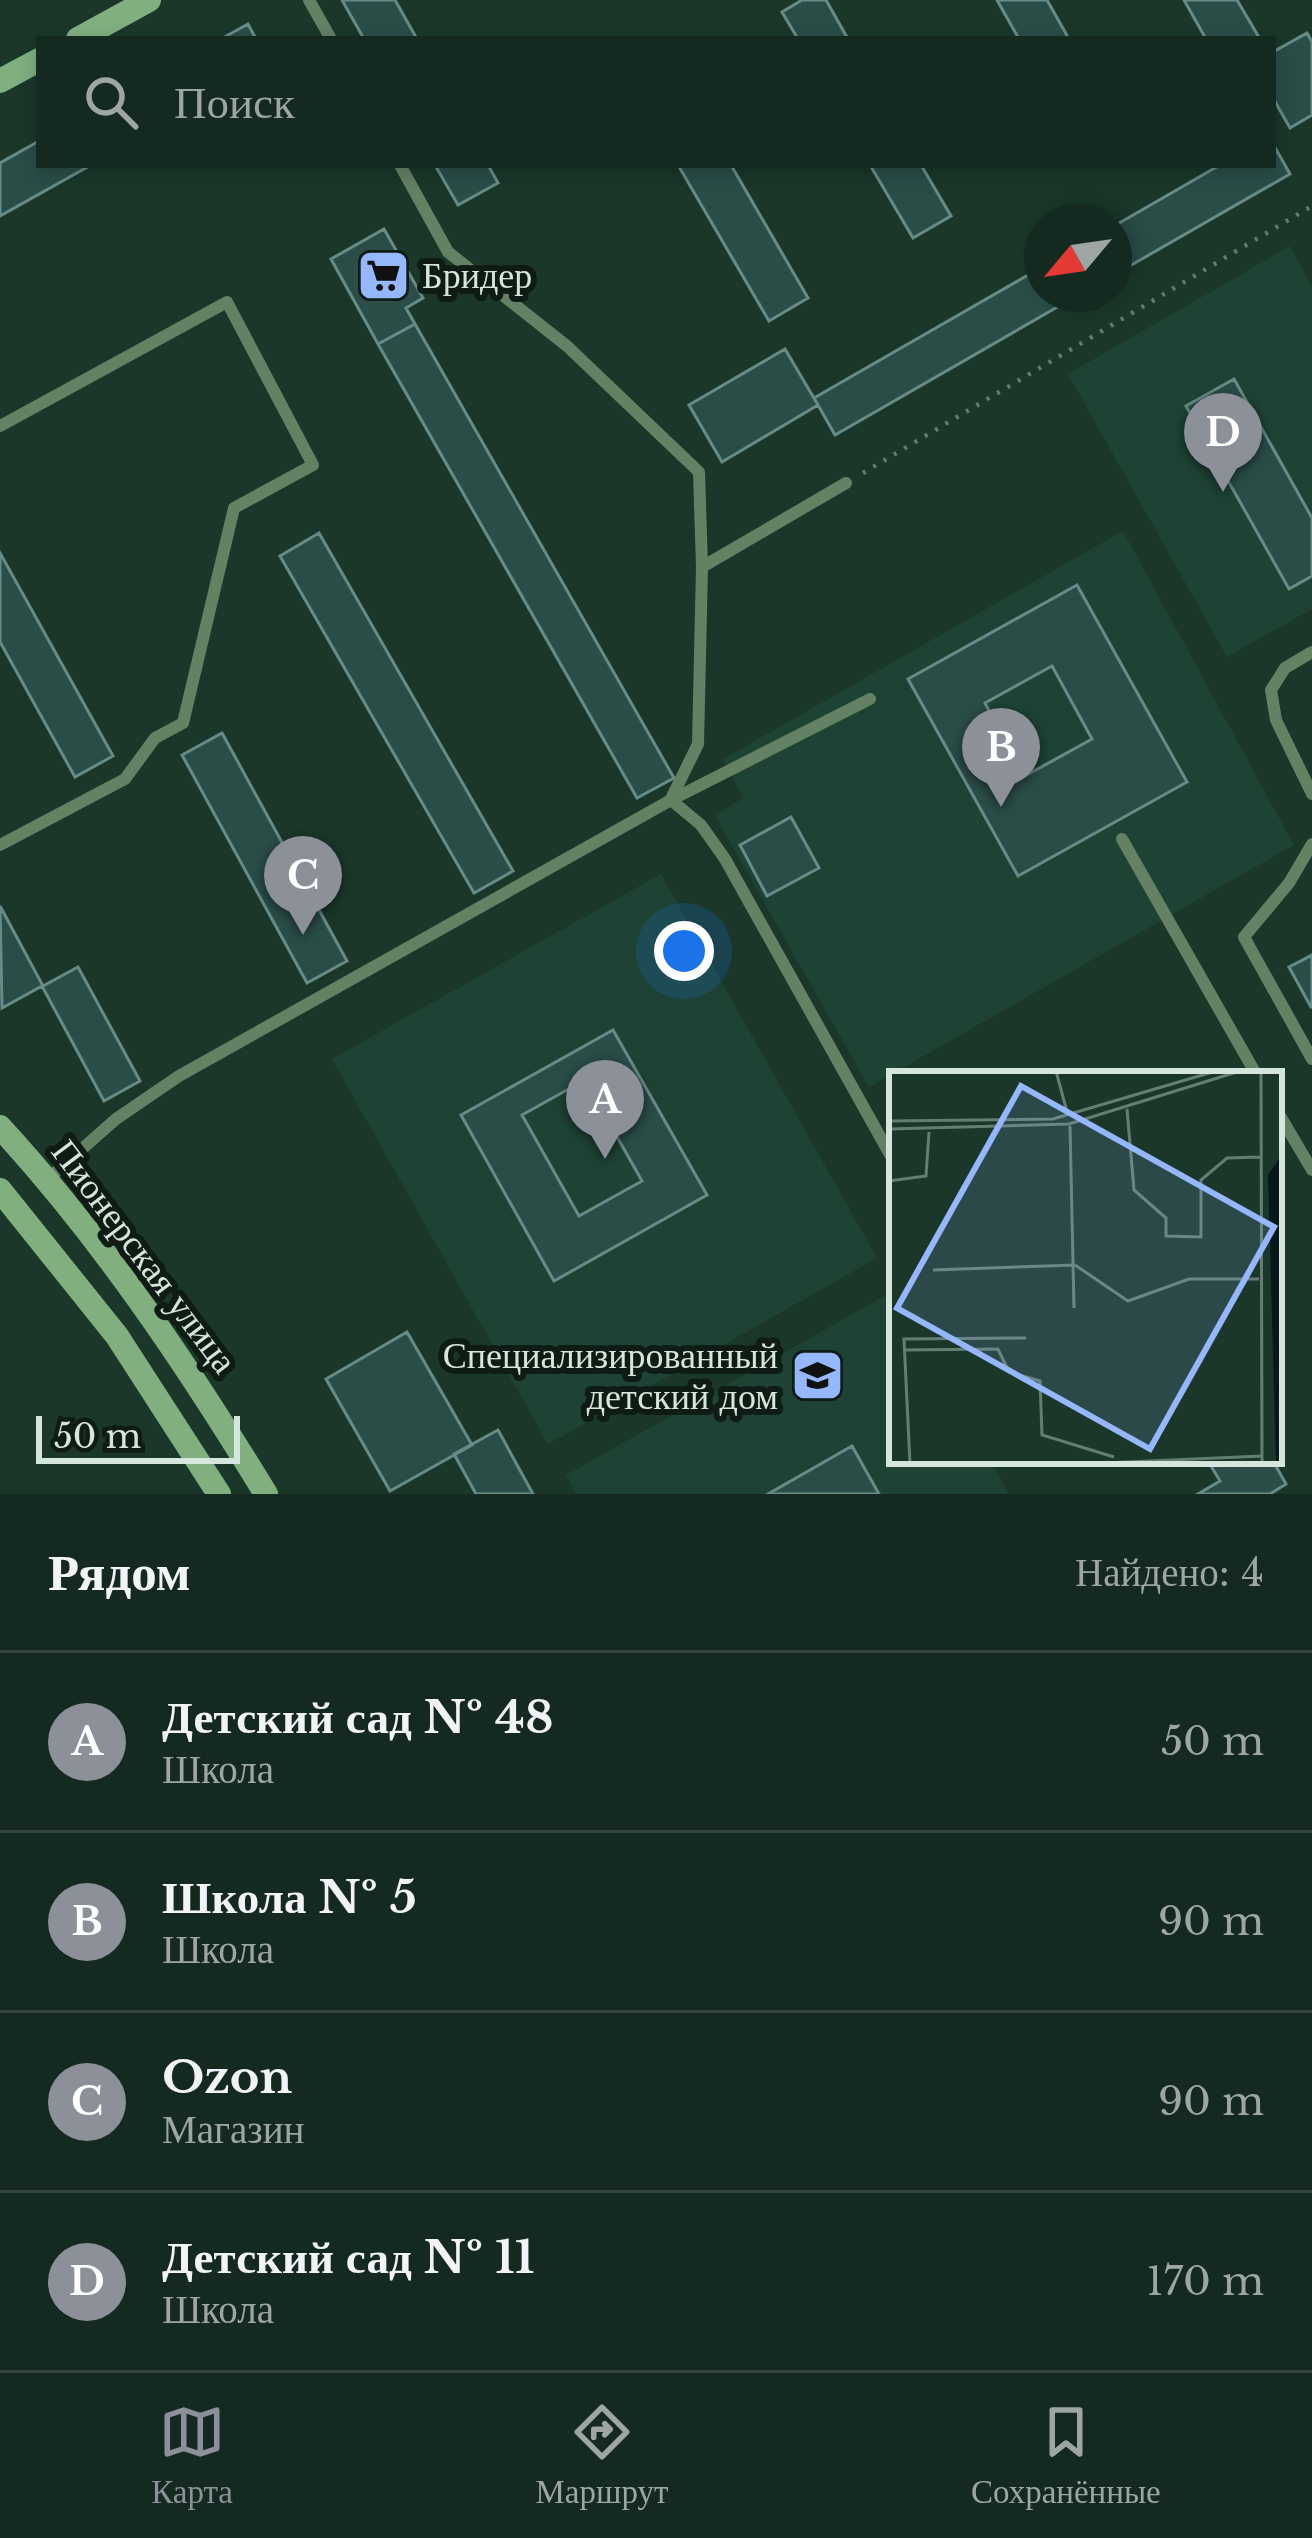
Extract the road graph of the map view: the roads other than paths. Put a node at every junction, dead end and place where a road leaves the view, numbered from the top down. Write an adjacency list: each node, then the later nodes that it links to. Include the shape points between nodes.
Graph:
1 (149, 0): 3 (main road)
2 (309, 0): 4 (lane)
3 (83, 36)
4 (329, 36)
5 (36, 62): 6 (main road)
6 (0, 81)
7 (402, 168): 10 (lane, via 448,251 567,346 698,472)
8 (0, 426): 17 (lane, via 227,302 313,464 234,508 183,723 155,738 124,779)
9 (846, 483): 10 (lane)
10 (702, 567): 14 (lane, via 698,745)
11 (1312, 652): 13 (lane, via 1285,668 1271,690 1276,720)
12 (870, 699): 14 (lane)
13 (1312, 794)
14 (671, 800): 22 (lane, via 725,860); 24 (lane, via 178,1076)
15 (1122, 839): 19 (lane)
16 (1312, 844): 18 (lane, via 1244,938)
17 (0, 845)
18 (1312, 1059)
19 (1254, 1071)
20 (1282, 1119): 23 (lane)
21 (0, 1127): 24 (main road, Пионерская улица)
22 (889, 1153)
23 (1312, 1170)
24 (48, 1179): 25 (main road); 27 (main road, Пионерская улица, via 134,1292)
25 (5, 1205): 26 (main road, Пионерская улица, via 117,1336)
26 (219, 1494)
27 (266, 1494)

